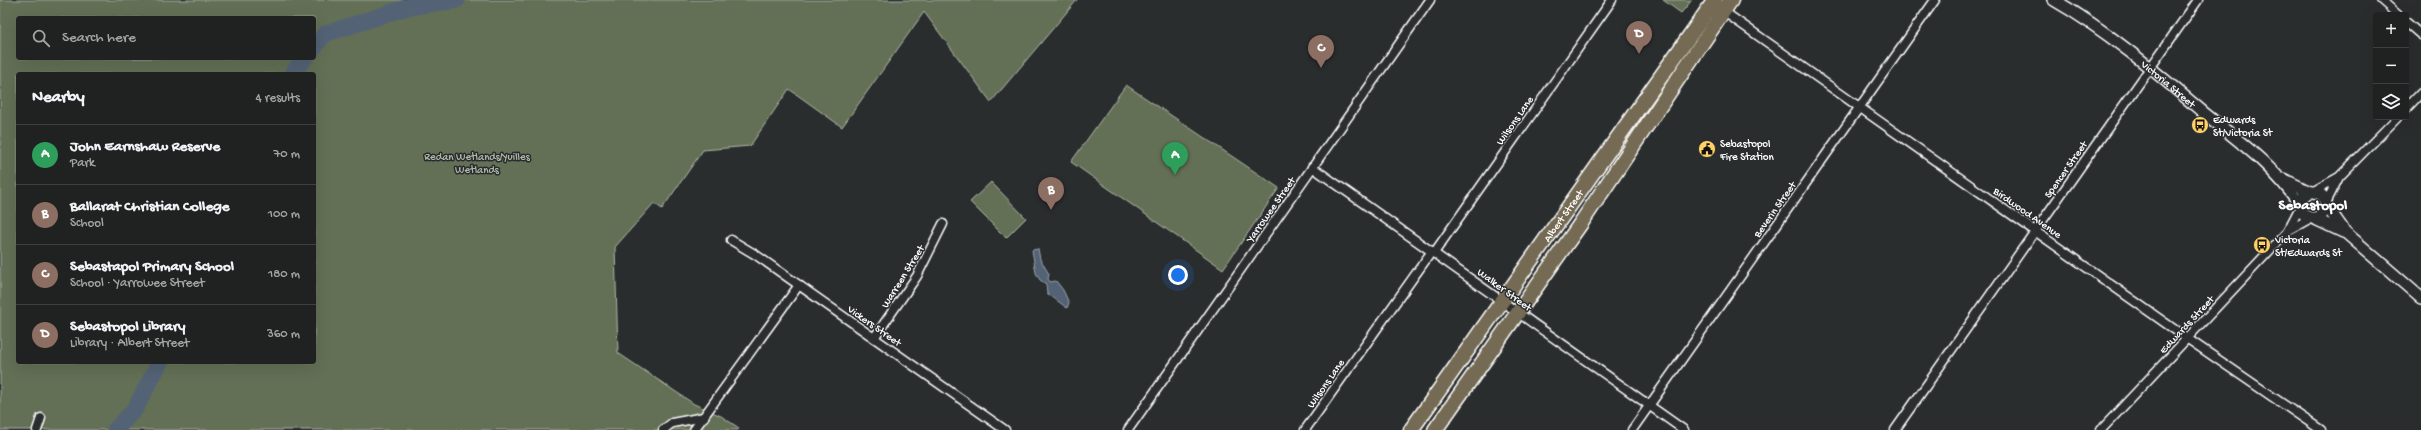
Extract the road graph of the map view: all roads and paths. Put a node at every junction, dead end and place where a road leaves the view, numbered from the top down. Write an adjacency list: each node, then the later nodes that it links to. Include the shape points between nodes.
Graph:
1 (1430, 0): 16 (street, Yarrowee Street)
2 (1612, 0): 28 (street, Wilsons Lane)
3 (1935, 0): 13 (street, Beverin Street)
4 (2054, 0): 11 (street, Victoria Street)
5 (2198, 0): 11 (street, Spencer Street)
6 (2381, 0): 8 (street)
7 (1723, 4): 13 (street, Birdwood Avenue); 31 (highway, Albert Street); 32 (highway, Albert Street)
8 (2395, 12)
9 (2409, 25): 10 (street)
10 (2421, 35)
11 (2150, 67): 17 (street, Victoria Street); 24 (street, Spencer Street)
12 (2421, 93): 14 (street)
13 (1860, 106): 24 (street, Birdwood Avenue); 35 (street, Beverin Street)
14 (2409, 106)
15 (2395, 120): 18 (street)
16 (1312, 167): 28 (street, Walker Street); 42 (street, Yarrowee Street)
17 (2278, 175): 19 (street, Victoria Street); 21 (street, Victoria Street)
18 (2339, 177): 19 (street); 20 (street)
19 (2311, 192): 20 (street, via 2321,195); 21 (street, via 2303,196)
20 (2326, 204): 22 (street, via 2322,214); 26 (street)
21 (2300, 206): 22 (street, via 2304,215); 25 (street, Edwards Street)
22 (2312, 218): 25 (street, Edwards Street); 26 (street)
23 (943, 224): 33 (street, Warreen Street, via 917,276)
24 (2036, 231): 34 (street, Birdwood Avenue); 48 (street, Spencer Street)
25 (2287, 232): 34 (street, Edwards Street)
26 (2348, 236): 30 (street)
27 (731, 240): 29 (street, Vickers Street)
28 (1433, 252): 31 (street, Walker Street); 43 (street, Wilsons Lane)
29 (799, 285): 33 (street, Vickers Street); 36 (street)
30 (2421, 298)
31 (1502, 301): 32 (street, Walker Street); 44 (highway, Albert Street)
32 (1518, 313): 35 (street, Walker Street); 45 (highway, Albert Street)
33 (874, 338): 41 (street, Vickers Street)
34 (2188, 339): 49 (street, Edwards Street); 50 (street, Birdwood Avenue)
35 (1649, 405): 46 (street, Beverin Street); 47 (street, Walker Street)
36 (704, 417): 39 (street, via 672,423); 40 (street)
37 (41, 418): 38 (street)
38 (37, 430)
39 (663, 430)
40 (694, 430)
41 (1005, 430)
42 (1128, 430)
43 (1305, 430)
44 (1411, 430)
45 (1435, 430)
46 (1632, 430)
47 (1684, 430)
48 (1895, 430)
49 (2101, 430)
50 (2321, 430)

